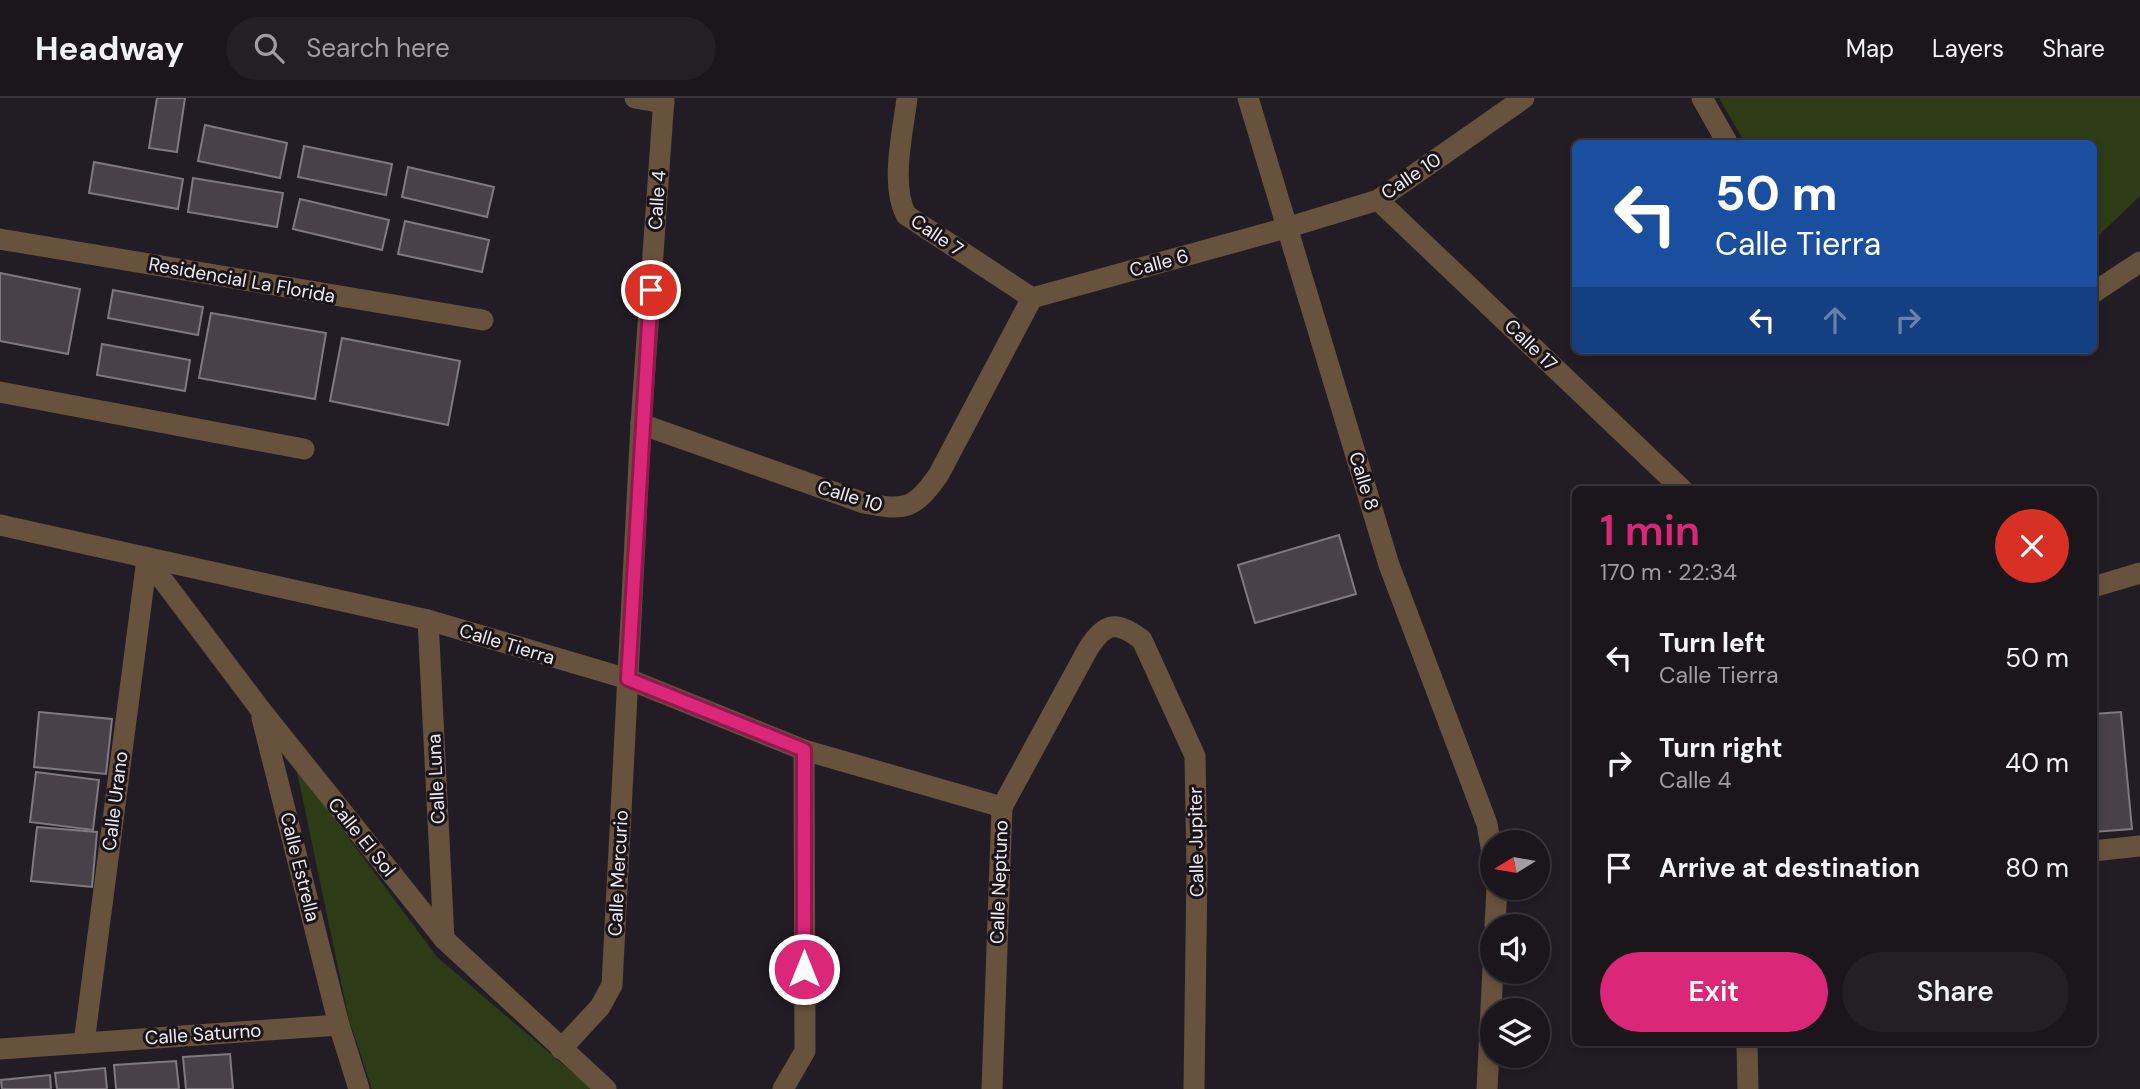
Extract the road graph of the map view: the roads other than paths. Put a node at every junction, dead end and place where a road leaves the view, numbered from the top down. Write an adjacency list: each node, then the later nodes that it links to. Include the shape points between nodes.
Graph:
1 (635, 98): 6 (street)
2 (907, 98): 13 (street, Calle 7, via 899,173 906,215)
3 (1248, 98): 9 (street, Calle 8)
4 (1524, 98): 8 (street, Calle 10)
5 (1702, 98): 7 (street)
6 (664, 101): 16 (street, Calle 4)
7 (1726, 140)
8 (1378, 200): 9 (street, Calle 10); 18 (street, Calle 17)
9 (1286, 228): 13 (street, Calle 6); 29 (street, Calle 8, via 1390,565)
10 (0, 239): 14 (street, Residencial La Florida)
11 (2140, 262): 12 (street)
12 (2097, 290)
13 (1031, 298): 16 (street, Calle 10, via 939,474 923,497 907,506 864,503)
14 (483, 320)
15 (0, 392): 17 (street)
16 (642, 424): 25 (street, Calle 4)
17 (304, 449)
18 (1679, 486)
19 (0, 525): 20 (street, Calle Tierra)
20 (147, 559): 23 (street, Calle Tierra); 26 (street, Calle El Sol); 35 (street, Calle Urano)
21 (2140, 573): 22 (street)
22 (2097, 586)
23 (428, 620): 25 (street, Calle Tierra); 32 (street, Calle Luna)
24 (1114, 626): 28 (street, Calle Neptuno, via 1099,632 1088,649); 43 (street, Calle Jupiter, via 1126,627 1142,640 1195,756)
25 (628, 679): 27 (street, Calle Tierra); 38 (street, Calle Mercurio, via 612,985 600,1007)
26 (260, 709): 32 (street, Calle El Sol); 34 (street, Calle Estrella)
27 (804, 750): 28 (street, Calle Tierra); 41 (street, via 805,1051)
28 (1002, 807): 42 (street, Calle Neptuno)
29 (1489, 830)
30 (2140, 846): 31 (street)
31 (2097, 851)
32 (444, 939): 38 (street, Calle El Sol)
33 (1492, 984): 44 (street)
34 (339, 1025): 35 (street, Calle Saturno); 39 (street)
35 (84, 1043): 37 (street, Calle Saturno)
36 (1747, 1046): 45 (street)
37 (0, 1049)
38 (561, 1049): 40 (street, Calle El Sol)
39 (359, 1089)
40 (607, 1089)
41 (783, 1089)
42 (992, 1089)
43 (1194, 1089)
44 (1487, 1089)
45 (1748, 1089)

